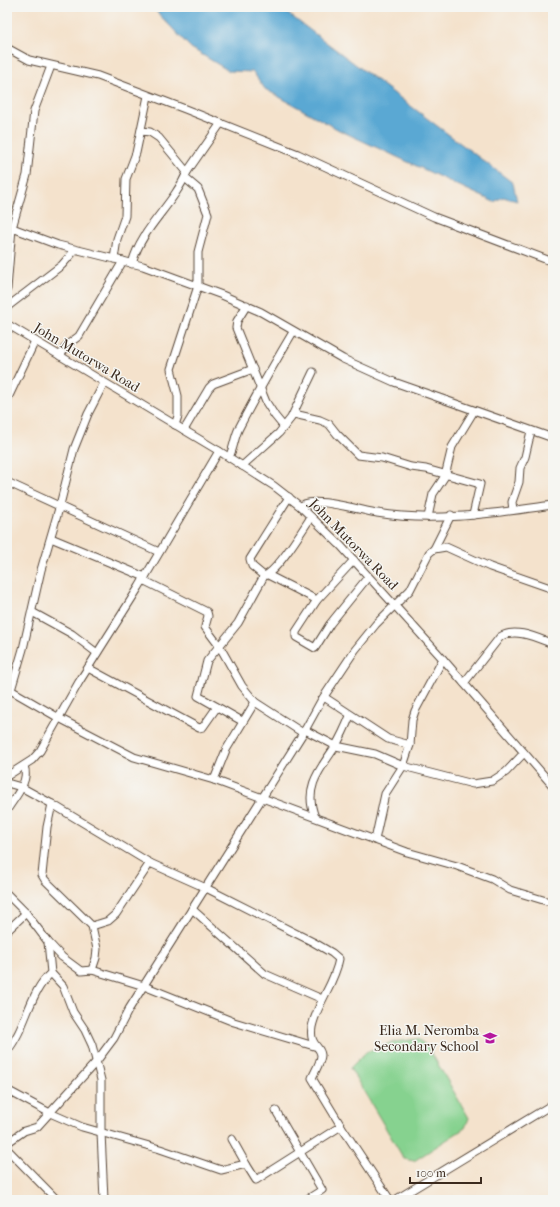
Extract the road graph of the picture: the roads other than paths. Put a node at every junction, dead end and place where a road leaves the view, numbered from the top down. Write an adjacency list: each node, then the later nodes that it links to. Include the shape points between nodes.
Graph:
1 (7, 48): 2 (street, via 29,60)
2 (51, 66): 3 (street, via 98,76); 7 (street, via 34,111 27,175)
3 (148, 96): 4 (street); 5 (street)
4 (221, 123): 6 (street); 11 (street, via 298,154 440,219)
5 (141, 131): 6 (street, via 159,138); 9 (street, via 126,178 125,216)
6 (186, 175): 12 (street, via 165,209 142,238); 13 (street, via 198,189 208,211 198,252)
7 (9, 227): 8 (street); 14 (street)
8 (75, 250): 9 (street); 16 (street, via 62,265)
9 (114, 258): 10 (street)
10 (123, 261): 12 (street); 20 (street, via 79,336 67,345)
11 (553, 262)
12 (132, 264): 13 (street)
13 (198, 286): 15 (street); 28 (street, via 171,369 178,396 178,416)
14 (7, 289)
15 (247, 305): 18 (street); 21 (street, via 236,322 236,328)
16 (7, 307)
17 (7, 324): 19 (street, John Mutorwa Road)
18 (293, 332): 24 (street); 26 (street, via 343,359 394,382)
19 (35, 341): 20 (street, John Mutorwa Road); 25 (street)
20 (60, 356): 23 (street, John Mutorwa Road)
21 (253, 369): 24 (street); 30 (street, via 213,384)
22 (313, 372): 27 (street)
23 (104, 383): 28 (street, John Mutorwa Road); 39 (street, via 74,450)
24 (260, 387): 29 (street, via 270,410); 34 (street, via 235,437)
25 (7, 400)
26 (474, 411): 31 (street); 36 (street, via 452,447)
27 (294, 414): 29 (street); 36 (street, via 329,424 358,455 382,458)
28 (174, 425): 30 (street, John Mutorwa Road)
29 (284, 427): 35 (street)
30 (184, 430): 33 (street, John Mutorwa Road)
31 (531, 431): 32 (street); 42 (street, via 512,502)
32 (553, 438)
33 (219, 451): 34 (street, John Mutorwa Road); 49 (street)
34 (229, 457): 35 (street, John Mutorwa Road)
35 (242, 466): 38 (street, John Mutorwa Road)
36 (445, 476): 44 (street, via 480,484); 46 (street, via 433,494)
37 (7, 482): 39 (street)
38 (289, 497): 41 (street, John Mutorwa Road); 51 (street, via 250,559 252,566)
39 (60, 505): 47 (street); 49 (street)
40 (553, 505): 42 (street)
41 (301, 507): 45 (street, John Mutorwa Road); 46 (street, via 307,502 318,502 377,513)
42 (513, 510): 44 (street)
43 (451, 515): 44 (street); 46 (street); 48 (street)
44 (473, 515)
45 (311, 516): 50 (street, John Mutorwa Road); 51 (street, via 280,562)
46 (428, 517)
47 (51, 538): 53 (street); 57 (street)
48 (434, 549): 54 (street, via 446,547 490,567); 56 (street, via 429,553 410,590)
49 (159, 552): 53 (street)
50 (354, 560): 52 (street, John Mutorwa Road); 55 (street)
51 (266, 575): 55 (street); 59 (street, via 238,623)
52 (368, 577): 55 (street, via 330,624 315,648 296,635); 56 (street, John Mutorwa Road)
53 (144, 578): 59 (street, via 207,612 205,627); 60 (street)
54 (553, 589)
55 (317, 600)
56 (395, 606): 61 (street, John Mutorwa Road); 65 (street, via 355,650)
57 (32, 612): 60 (street, via 72,634); 64 (street)
58 (553, 644): 63 (street, via 518,633 505,634)
59 (220, 647): 66 (street, via 242,686); 67 (street, via 207,661 198,694 200,698)
60 (97, 653): 62 (street)
61 (443, 659): 63 (street, John Mutorwa Road); 72 (street, via 415,711)
62 (88, 668): 67 (street, via 200,728); 69 (street)
63 (464, 683): 74 (street, John Mutorwa Road)
64 (9, 689): 69 (street)
65 (324, 697): 68 (street); 71 (street)
66 (255, 702): 70 (street); 71 (street)
67 (216, 707): 70 (street)
68 (350, 716): 72 (street, via 388,739); 73 (street)
69 (59, 718): 75 (street, via 40,752); 78 (street, via 134,757)
70 (242, 721): 78 (street, via 226,750)
71 (304, 732): 73 (street); 82 (street)
72 (410, 745): 76 (street)
73 (336, 746): 76 (street, via 375,754); 85 (street, via 322,763 312,786 312,807)
74 (524, 753): 76 (street, via 506,772 492,781 480,784); 79 (street, John Mutorwa Road)
75 (24, 766): 77 (street); 81 (street, via 26,777)
76 (403, 766): 86 (street, via 385,794)
77 (7, 776)
78 (214, 780): 82 (street)
79 (552, 782)
80 (8, 785): 81 (street)
81 (21, 787): 83 (street); 84 (street)
82 (263, 799): 85 (street); 88 (street, via 226,853)
83 (52, 804): 87 (street); 93 (street, via 42,875)
84 (7, 810)
85 (315, 817): 86 (street)
86 (376, 840): 90 (street, via 407,852 458,866 492,879 510,890)
87 (150, 863): 88 (street); 93 (street, via 116,914 108,921)
88 (206, 888): 91 (street); 99 (street, via 332,952 339,959)
89 (7, 894): 92 (street)
90 (553, 903)
91 (192, 909): 98 (street); 99 (street, via 265,974)
92 (26, 913): 94 (street); 95 (street)
93 (92, 926): 96 (street, via 97,949)
94 (7, 931)
95 (48, 942): 96 (street, via 62,957 81,971); 97 (street)
96 (92, 970): 98 (street)
97 (51, 973): 101 (street, via 41,984 17,1040); 102 (street, via 63,986 73,1012 92,1045)
98 (144, 986): 100 (street, via 234,1022); 102 (street, via 128,1008 114,1038)
99 (322, 999): 100 (street, via 311,1036)
100 (314, 1046): 107 (street, via 321,1057 312,1078)
101 (7, 1051)
102 (96, 1062): 106 (street); 108 (street, via 101,1080)
103 (7, 1090): 106 (street)
104 (553, 1104): 118 (street)
105 (276, 1111): 112 (street)
106 (50, 1114): 108 (street); 110 (street, via 37,1127 24,1131)
107 (341, 1126): 112 (street); 117 (street)
108 (101, 1132): 113 (street, via 221,1170); 115 (street)
109 (232, 1139): 113 (street)
110 (7, 1142)
111 (7, 1149): 114 (street)
112 (301, 1152): 113 (street, via 256,1180); 116 (street, via 322,1190)
113 (246, 1164)
114 (57, 1200)
115 (104, 1200)
116 (306, 1200)
117 (390, 1200)
118 (395, 1200)

